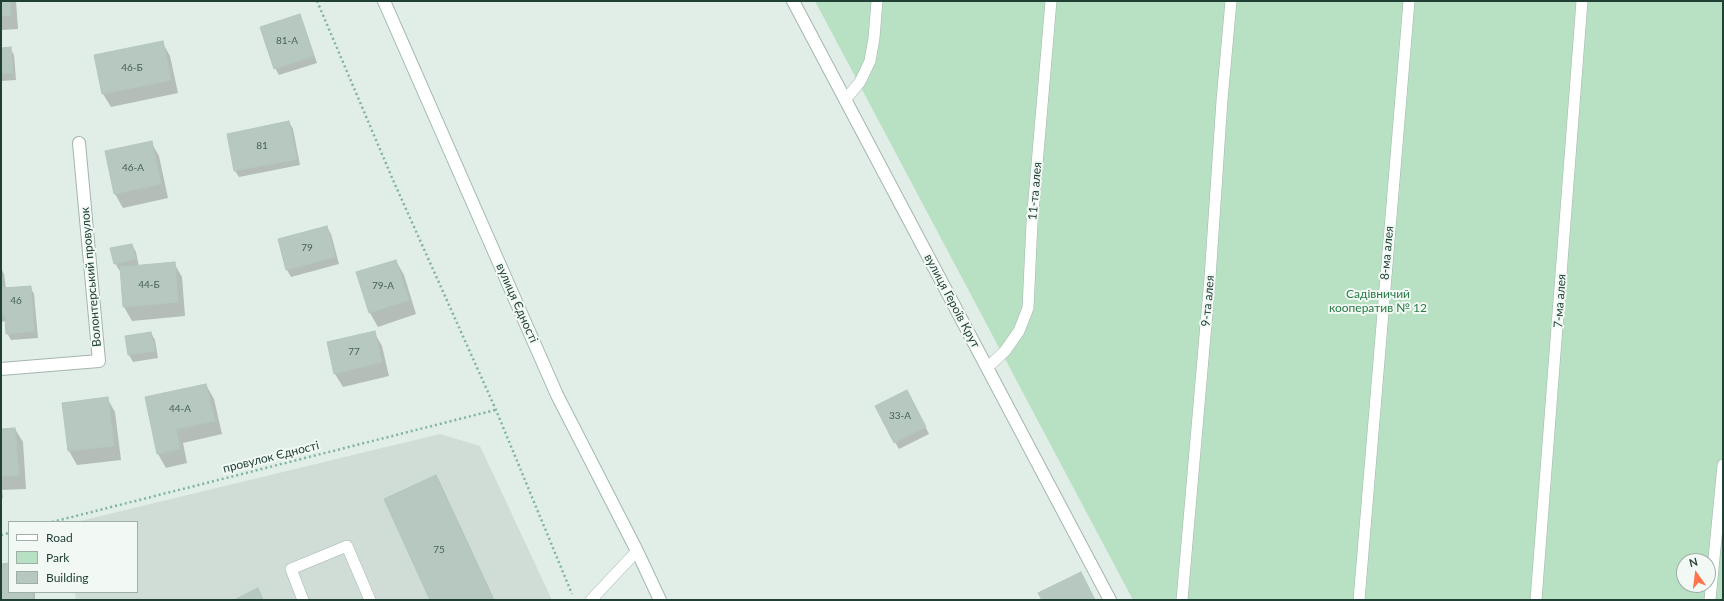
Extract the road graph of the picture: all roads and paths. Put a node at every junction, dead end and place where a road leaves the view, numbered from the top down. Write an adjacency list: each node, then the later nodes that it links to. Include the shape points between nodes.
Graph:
1 (317, 1): 13 (path, via 392,180)
2 (384, 1): 16 (street, вулиця Єдності, via 558,395)
3 (793, 1): 9 (street, вулиця Героїв Крут)
4 (878, 1): 9 (lane, via 870,61 860,82)
5 (1051, 1): 11 (lane, 11-та алея, via 1028,308 1018,331 1005,351)
6 (1231, 1): 23 (lane, 9-та алея)
7 (1409, 1): 24 (lane, 8-ма алея)
8 (1582, 1): 25 (lane, 7-ма алея)
9 (845, 100): 11 (street, вулиця Героїв Крут)
10 (79, 142): 12 (street, Волонтерський провулок, via 99,361)
11 (987, 368): 22 (street, вулиця Героїв Крут)
12 (1, 369)
13 (496, 410): 15 (path, провулок Єдності); 17 (path)
14 (1723, 465): 26 (lane)
15 (56, 521)
16 (637, 551): 20 (lane); 21 (street, вулиця Єдності)
17 (572, 594)
18 (304, 600): 19 (lane, via 290,569 347,546)
19 (370, 600)
20 (591, 600)
21 (660, 600)
22 (1110, 600)
23 (1182, 600)
24 (1359, 600)
25 (1536, 600)
26 (1710, 600)

